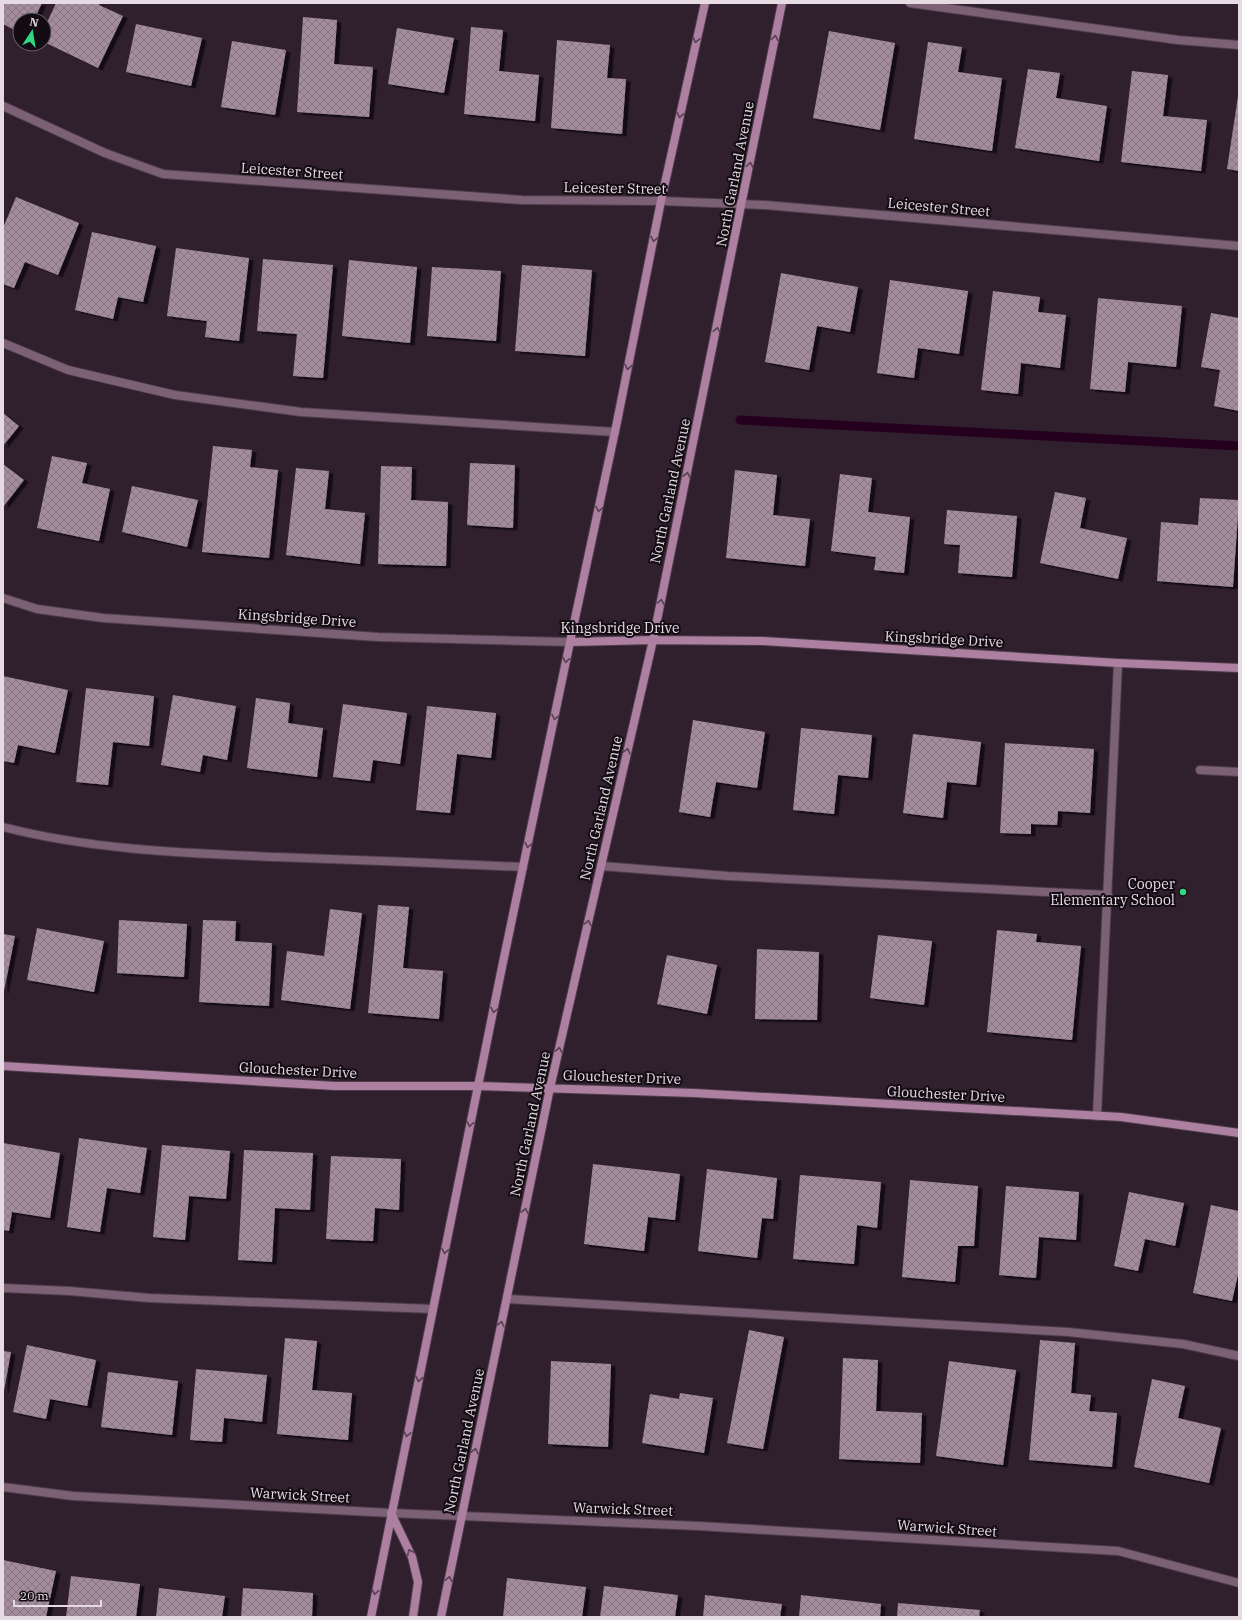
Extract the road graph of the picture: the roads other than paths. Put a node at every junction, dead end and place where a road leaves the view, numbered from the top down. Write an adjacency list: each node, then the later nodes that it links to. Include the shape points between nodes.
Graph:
1 (704, 3): 6 (main road, one-way to 6)
2 (782, 3): 7 (main road, North Garland Avenue, one-way to 2)
3 (910, 3): 4 (street, via 1178,40)
4 (1239, 45)
5 (3, 106): 6 (street, Leicester Street, via 105,153 163,174 522,200)
6 (661, 201): 7 (street, Leicester Street); 10 (main road, one-way to 10)
7 (742, 204): 8 (street, Leicester Street); 12 (main road, North Garland Avenue, one-way to 7)
8 (1239, 246)
9 (3, 343): 10 (street, via 68,370 175,395 301,412)
10 (615, 432): 13 (main road, one-way to 13)
11 (3, 598): 13 (street, Kingsbridge Drive, via 37,609 103,618 378,637)
12 (653, 640): 13 (main road, Kingsbridge Drive); 14 (main road, Kingsbridge Drive, via 763,641); 19 (main road, North Garland Avenue, one-way to 12)
13 (570, 642): 20 (main road, one-way to 20)
14 (1118, 663): 15 (main road, Kingsbridge Drive); 21 (street)
15 (1239, 668)
16 (1200, 770): 17 (street)
17 (1239, 772)
18 (3, 827): 20 (street, via 37,836 122,847 208,854)
19 (601, 866): 21 (street, via 728,876); 24 (main road, North Garland Avenue, one-way to 19)
20 (524, 867): 23 (main road, one-way to 23)
21 (1108, 895): 25 (street)
22 (3, 1066): 23 (main road, Glouchester Drive, via 335,1086)
23 (478, 1086): 24 (main road, Glouchester Drive); 29 (main road, one-way to 29)
24 (550, 1088): 25 (main road, Glouchester Drive, via 702,1093); 28 (main road, North Garland Avenue, one-way to 24)
25 (1097, 1116): 26 (main road, Glouchester Drive)
26 (1239, 1133)
27 (3, 1288): 29 (street, via 149,1298)
28 (507, 1299): 30 (street, via 1068,1332 1183,1344); 33 (main road, North Garland Avenue, one-way to 28)
29 (433, 1309): 32 (main road, one-way to 32)
30 (1239, 1356)
31 (3, 1487): 32 (street, Warwick Street, via 73,1496)
32 (391, 1513): 33 (street, Warwick Street); 35 (main road, one-way to 35); 36 (main road, one-way to 32, via 418,1582 412,1557)
33 (462, 1516): 34 (street, Warwick Street, via 699,1526 1118,1551); 37 (main road, North Garland Avenue, one-way to 33)
34 (1239, 1583)
35 (371, 1617)
36 (413, 1617)
37 (441, 1617)

